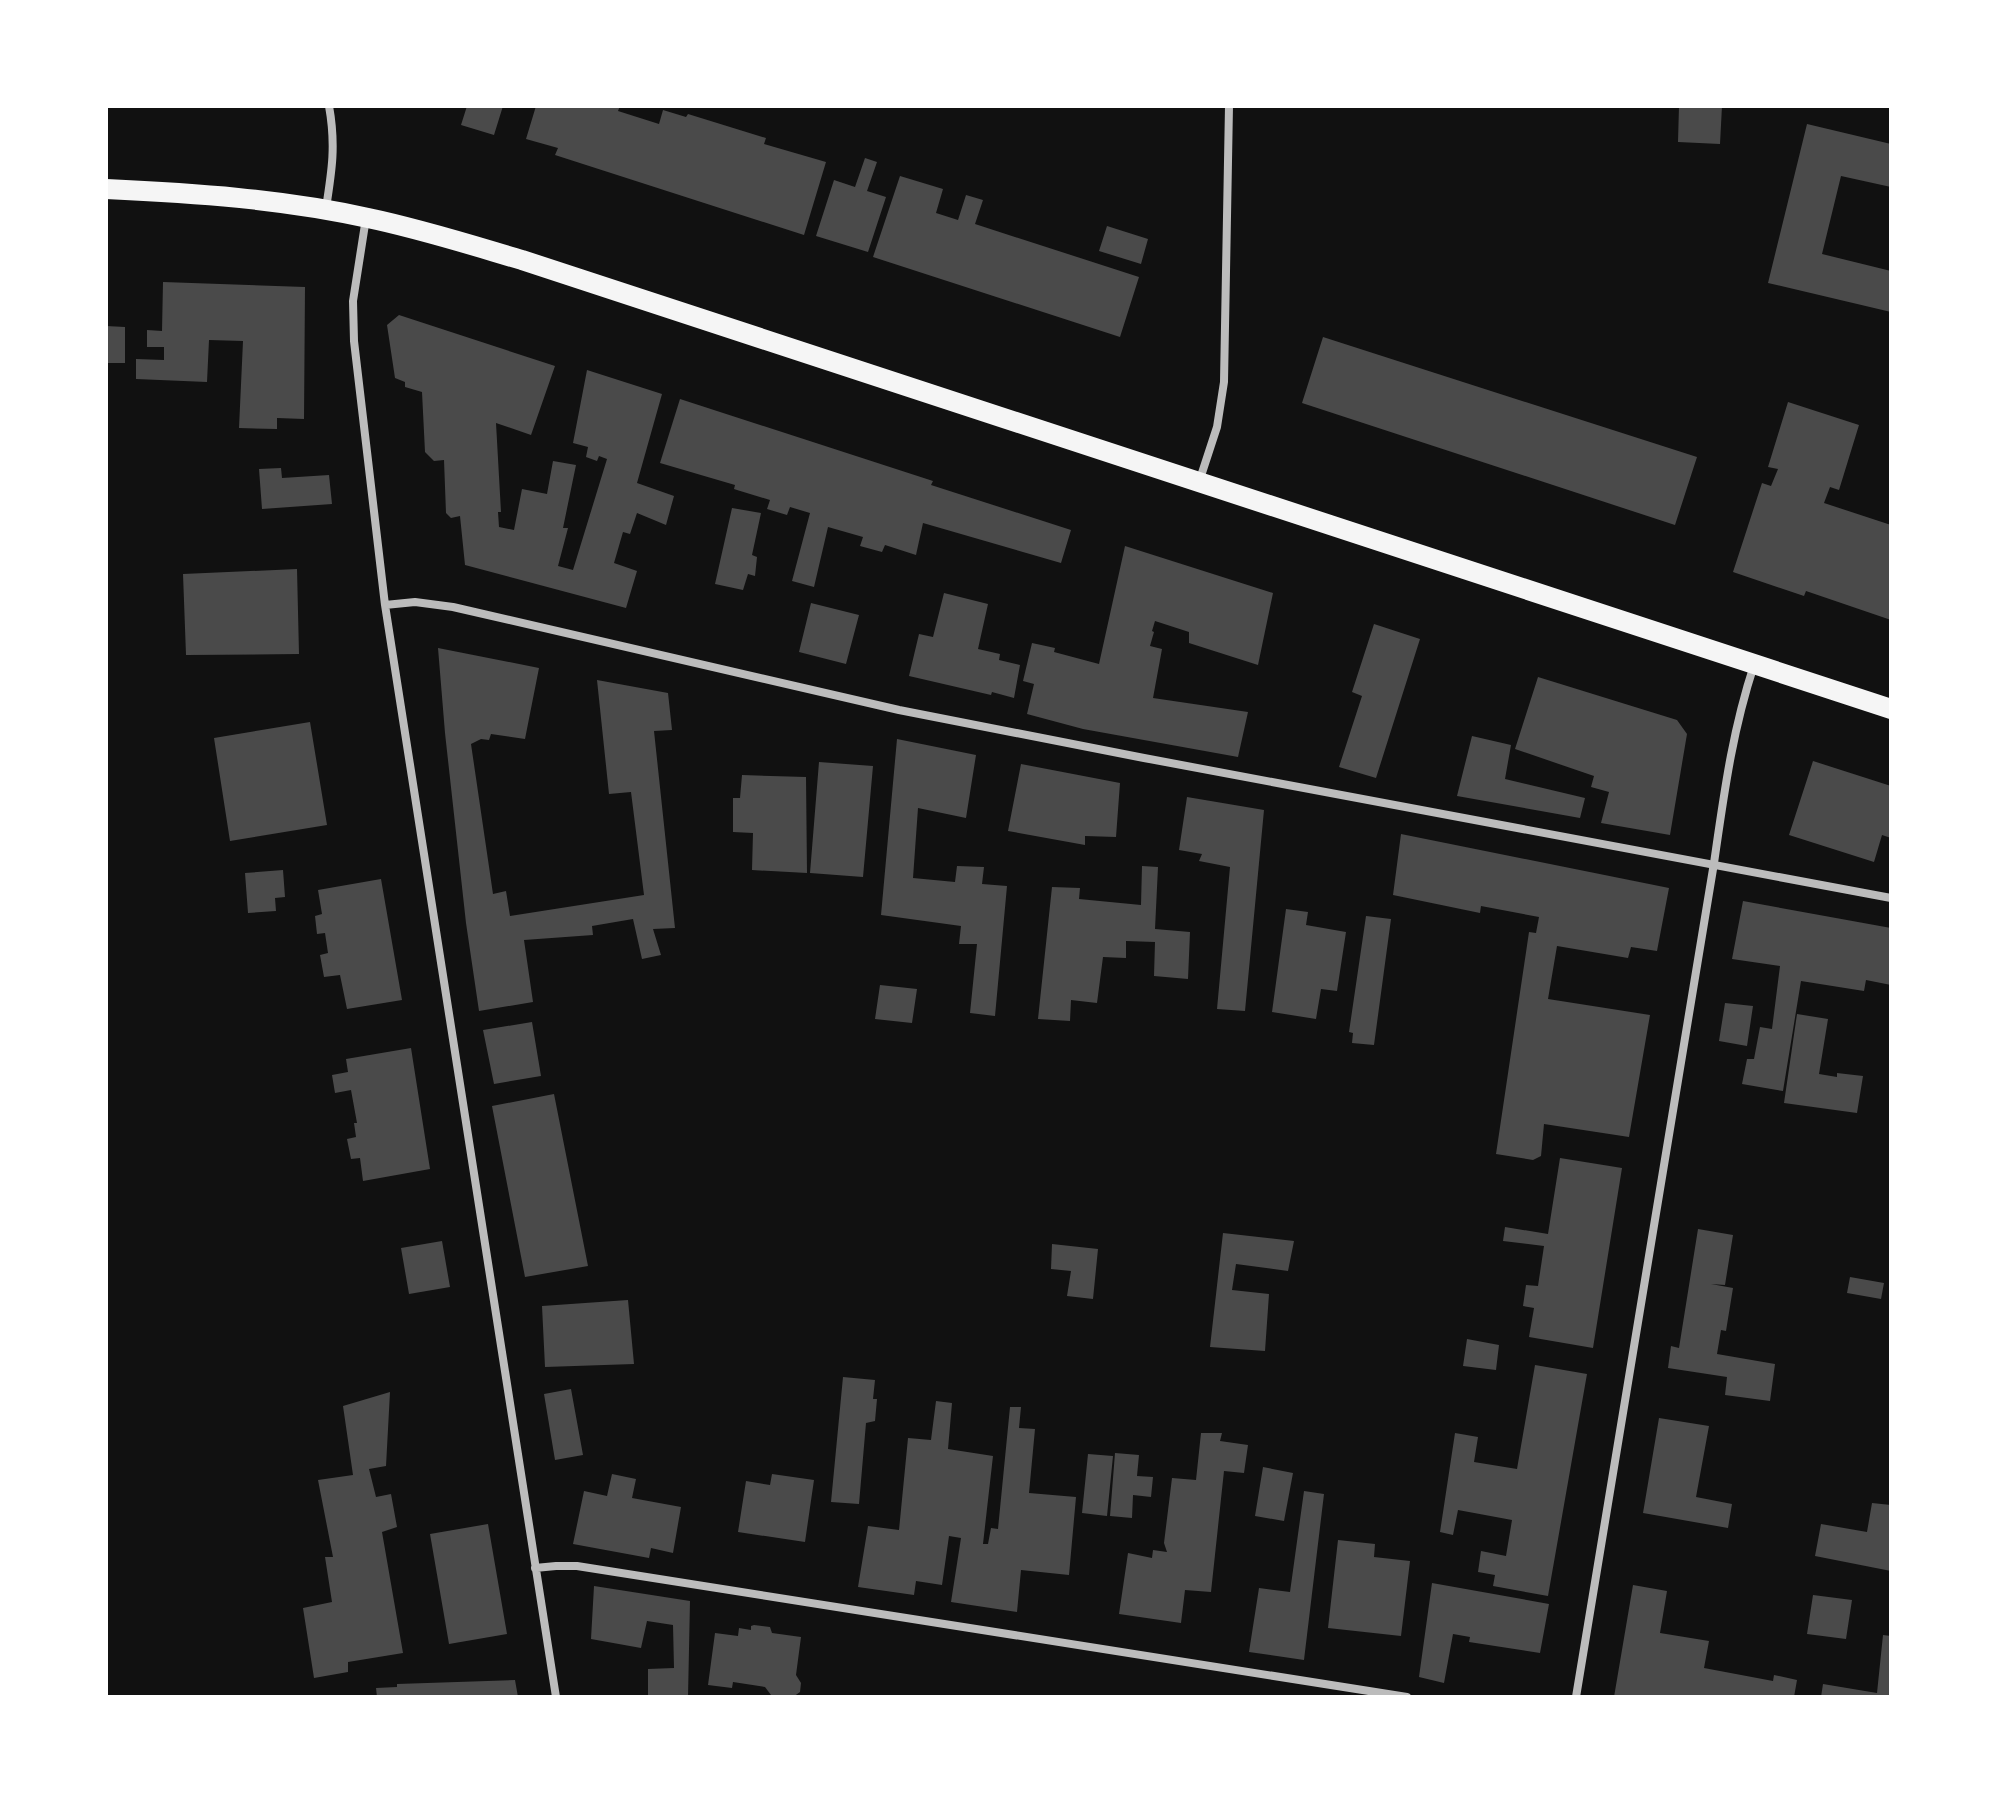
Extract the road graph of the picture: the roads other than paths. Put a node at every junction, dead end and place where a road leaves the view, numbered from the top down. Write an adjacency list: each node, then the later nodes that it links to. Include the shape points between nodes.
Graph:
1 (329, 106): 4 (street, via 334,161)
2 (1229, 106): 6 (street, via 1224,382 1217,427)
3 (106, 189): 4 (main road)
4 (326, 210): 5 (main road)
5 (366, 217): 6 (main road, via 522,260); 7 (street, via 353,301 354,341)
6 (1199, 482): 8 (main road)
7 (385, 605): 10 (street, via 453,607 899,710); 12 (street)
8 (1755, 664): 9 (main road); 10 (street, via 1729,758)
9 (1891, 709)
10 (1714, 863): 11 (street); 15 (street)
11 (1891, 898)
12 (535, 1568): 13 (street); 14 (street, via 577,1566)
13 (556, 1697)
14 (1407, 1697)
15 (1576, 1697)

